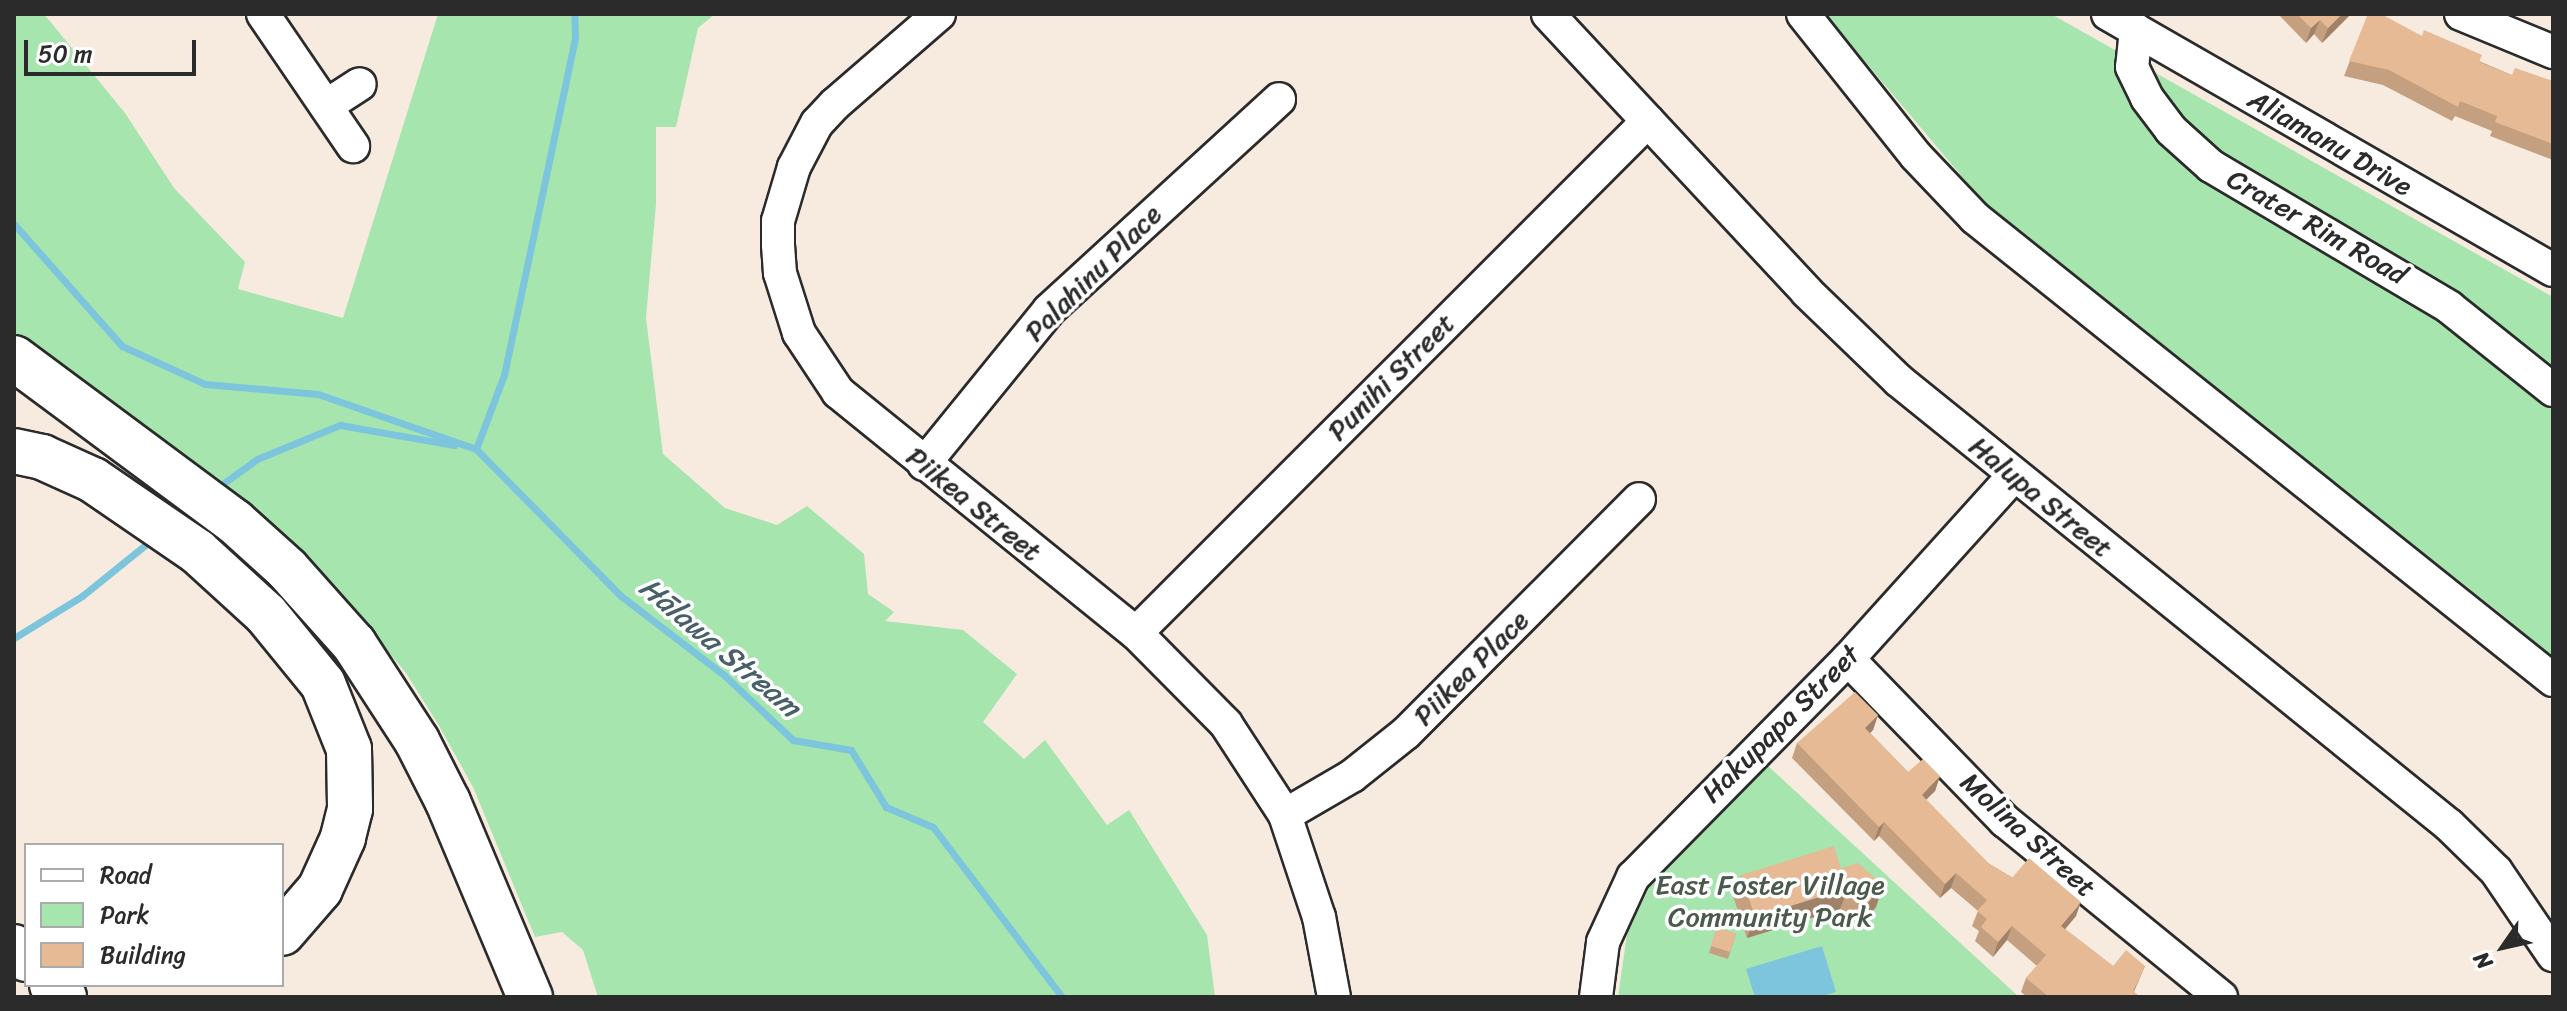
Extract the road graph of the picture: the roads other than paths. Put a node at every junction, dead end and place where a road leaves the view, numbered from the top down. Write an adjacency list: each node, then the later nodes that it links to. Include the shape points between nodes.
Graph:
1 (263, 14): 10 (street)
2 (939, 14): 17 (street, Piikea Street, via 817,123 794,167 778,221 787,303 815,362 838,392)
3 (1548, 14): 11 (street, Halupa Street)
4 (1803, 14): 22 (street, via 1916,156 1975,218)
5 (2461, 14): 7 (street)
6 (2122, 22): 13 (street, Aliamanu Drive); 15 (street, Crater Rim Road, via 2142,88 2190,163 2449,307)
7 (2553, 52)
8 (360, 84): 10 (street)
9 (1279, 99): 17 (street, Palahinu Place, via 1049,310)
10 (326, 106): 12 (street)
11 (1648, 121): 18 (street, Halupa Street, via 1807,292 1898,380); 20 (street, Punihi Street)
12 (353, 146)
13 (2553, 270)
14 (14, 358): 26 (highway, via 235,522 323,607 386,690 448,802)
15 (2553, 390)
16 (14, 451): 24 (highway, via 65,465 121,497 200,555 296,647 328,694 349,749 352,779 343,838 320,889)
17 (924, 464): 20 (street, Piikea Street)
18 (2014, 475): 21 (street, Hakupapa Street); 25 (street, Halupa Street, via 2458,833 2508,886)
19 (1639, 499): 23 (street, Piikea Place, via 1406,733 1352,776)
20 (1136, 633): 23 (street, Piikea Street, via 1226,724)
21 (1848, 659): 28 (street, Hakupapa Street, via 1633,877 1603,942); 29 (street, Molina Street, via 2005,821)
22 (2553, 680)
23 (1285, 815): 27 (street, Piikea Street, via 1319,917)
24 (284, 931)
25 (2553, 955)
26 (530, 997)
27 (1334, 997)
28 (1596, 997)
29 (2221, 997)

